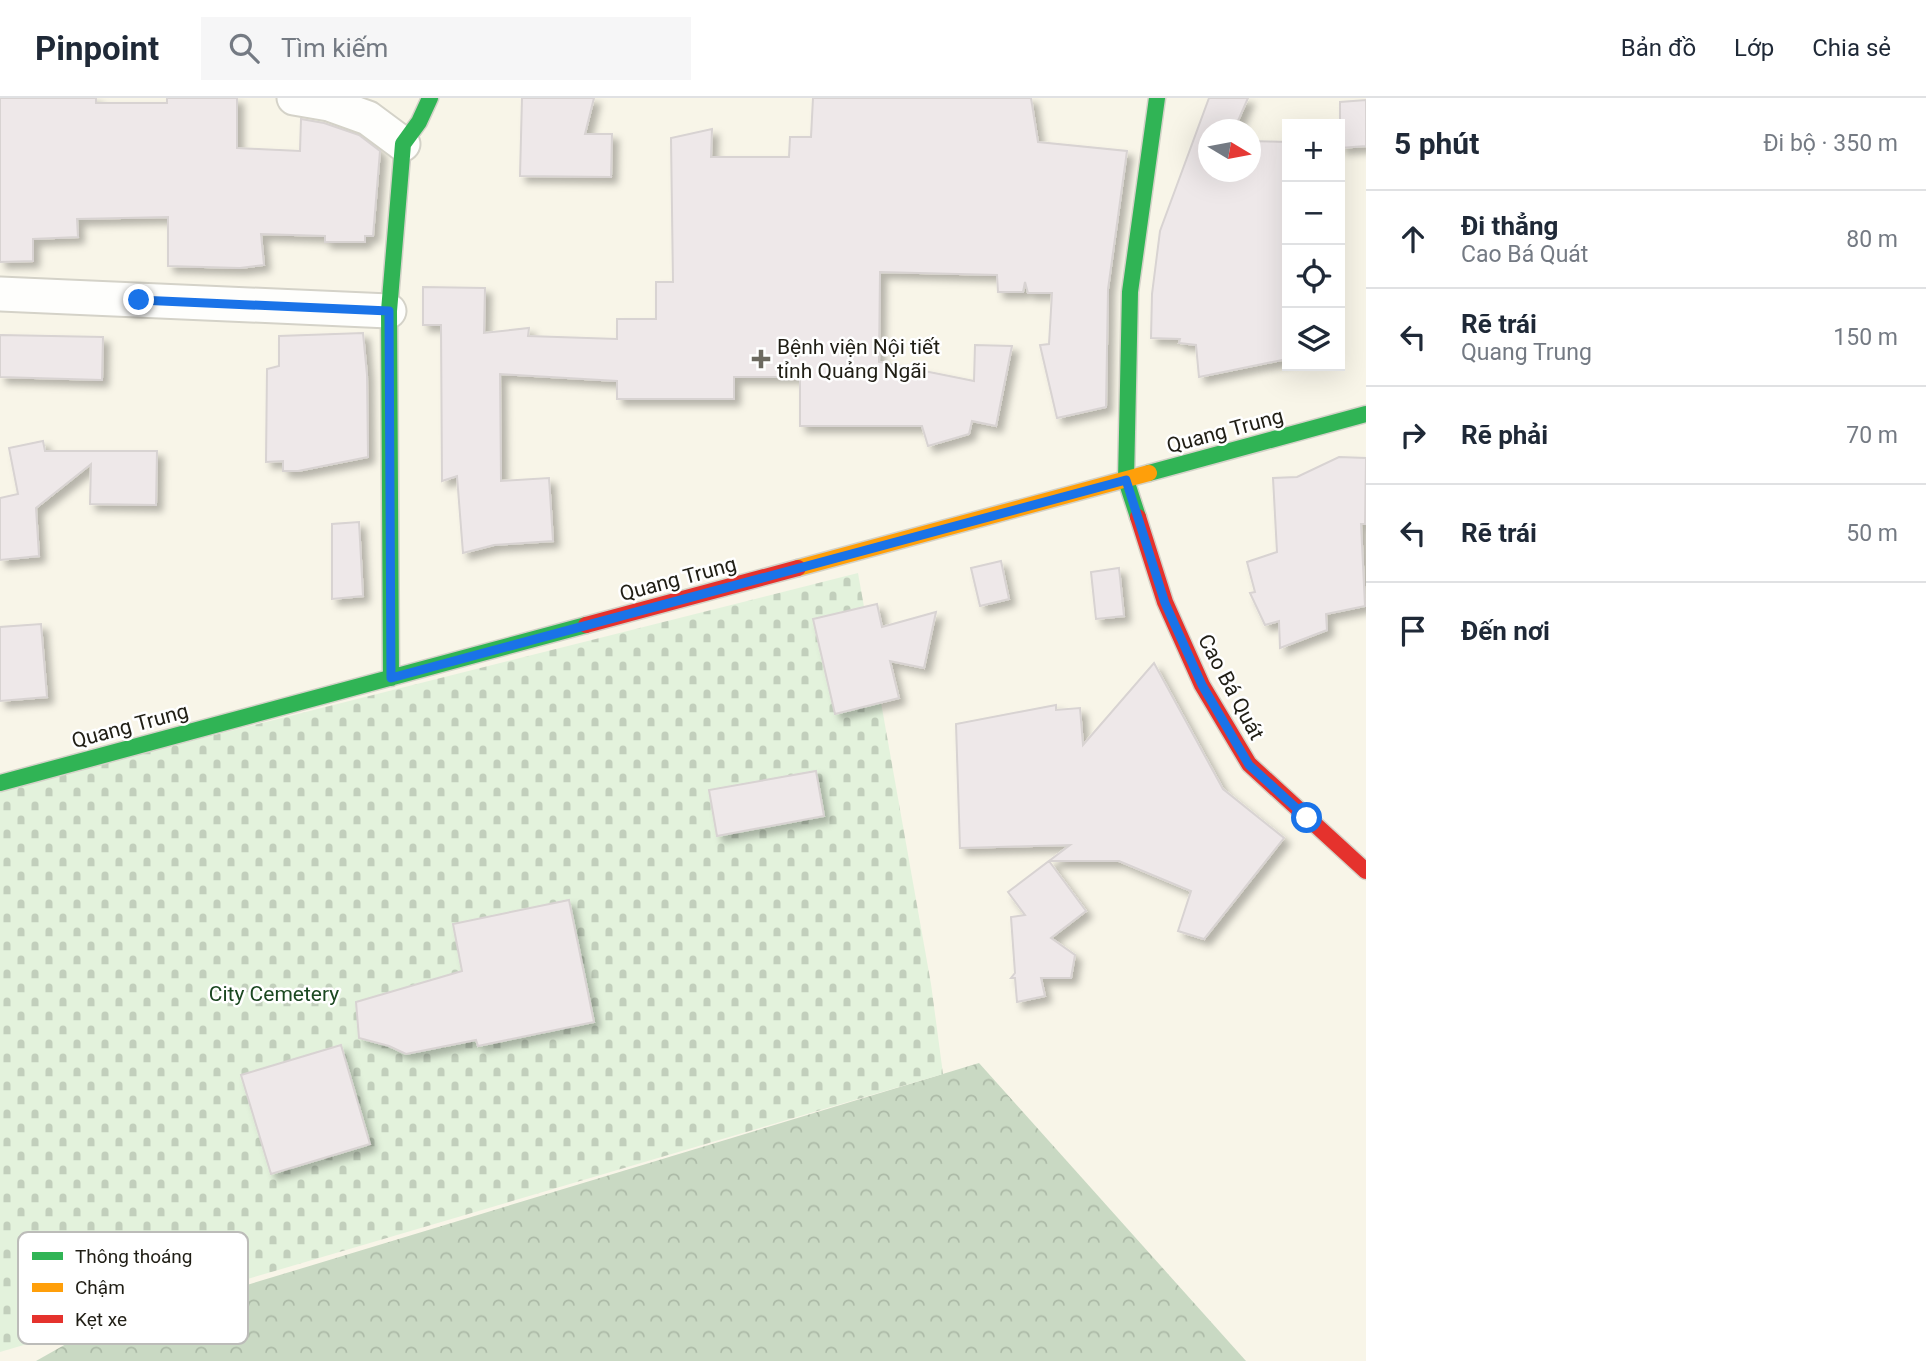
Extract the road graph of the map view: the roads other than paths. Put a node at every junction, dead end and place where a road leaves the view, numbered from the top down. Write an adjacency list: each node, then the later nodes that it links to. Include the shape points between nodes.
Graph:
1 (294, 98): 4 (street, via 330,104 368,118)
2 (430, 98): 4 (street)
3 (1157, 98): 8 (street, Cao Bá Quát, via 1130,292)
4 (403, 144): 6 (street)
5 (0, 295): 6 (street)
6 (389, 311): 9 (street)
7 (1366, 414): 8 (street, Quang Trung)
8 (1126, 480): 9 (street, Quang Trung); 11 (street, Cao Bá Quát, via 1165,603 1202,685 1249,765)
9 (391, 678): 10 (street, Quang Trung)
10 (0, 783)
11 (1366, 871)

